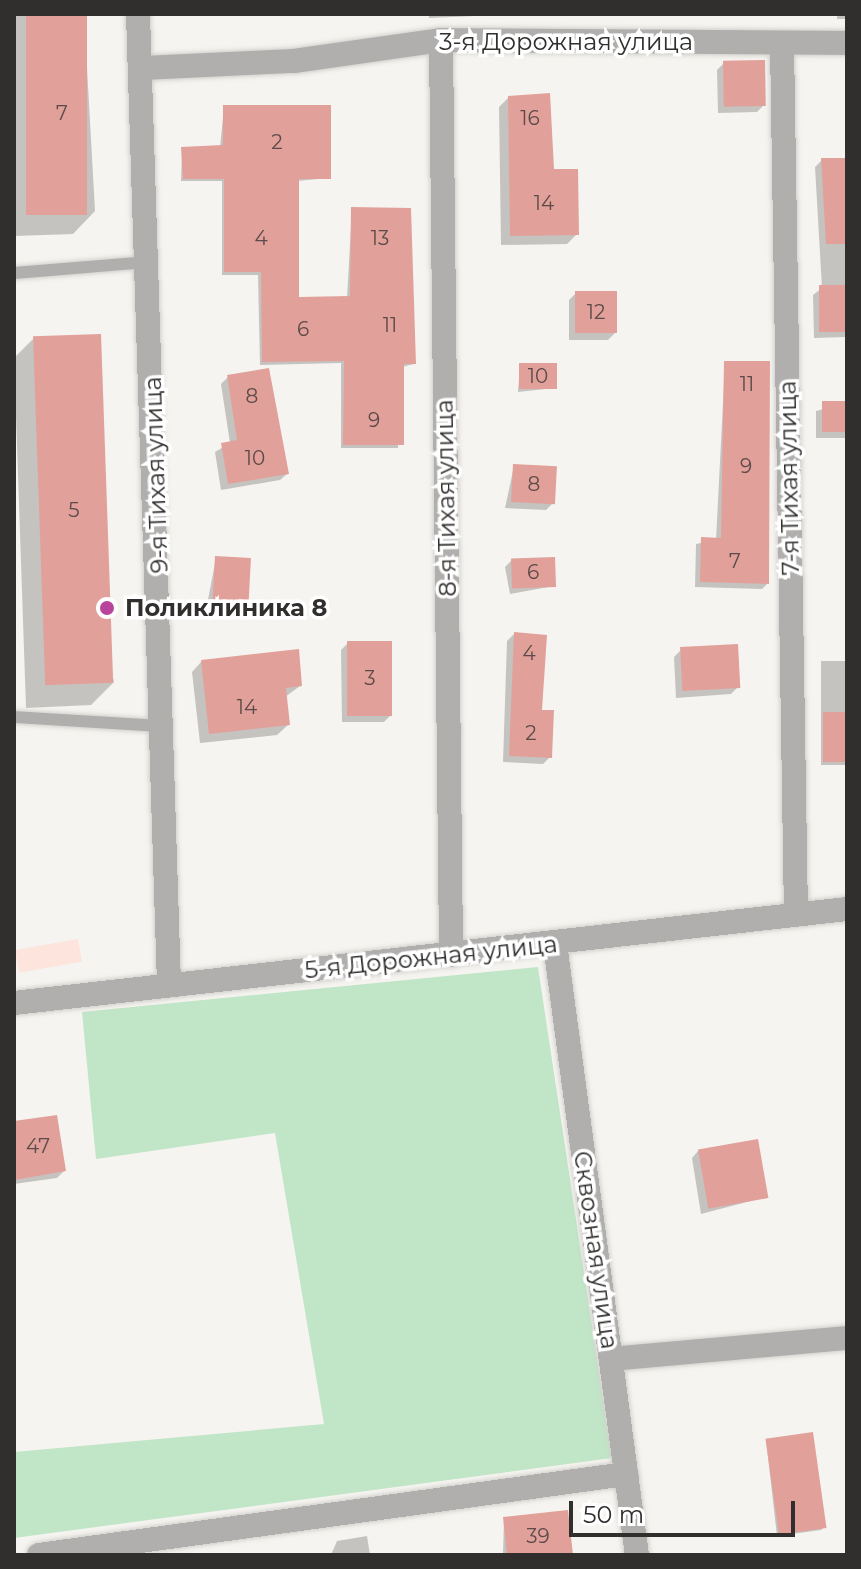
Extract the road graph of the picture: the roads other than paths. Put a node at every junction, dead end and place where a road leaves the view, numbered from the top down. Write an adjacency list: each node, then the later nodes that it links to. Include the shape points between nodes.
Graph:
1 (138, 14): 5 (street, 9-я Тихая улица)
2 (441, 40): 3 (street, 3-я Дорожная улица); 5 (street, 3-я Дорожная улица, via 294,61); 13 (street, 8-я Тихая улица)
3 (782, 43): 4 (street, 3-я Дорожная улица); 11 (street, 7-я Тихая улица)
4 (847, 43)
5 (143, 68): 6 (street, 9-я Тихая улица)
6 (147, 262): 7 (lane); 9 (street, 9-я Тихая улица)
7 (14, 273)
8 (14, 717): 9 (lane)
9 (166, 726): 14 (street, 9-я Тихая улица, via 162,883)
10 (847, 909): 11 (street, 5-я Дорожная улица)
11 (796, 914): 12 (street, 5-я Дорожная улица)
12 (555, 944): 13 (street, 5-я Дорожная улица); 17 (street, Сквозная улица)
13 (451, 955): 14 (street, 5-я Дорожная улица)
14 (169, 984): 15 (street, 5-я Дорожная улица)
15 (14, 1003)
16 (847, 1338): 17 (street)
17 (611, 1359): 18 (street, Сквозная улица)
18 (626, 1474): 19 (street); 20 (street, Сквозная улица)
19 (39, 1555)
20 (637, 1555)

